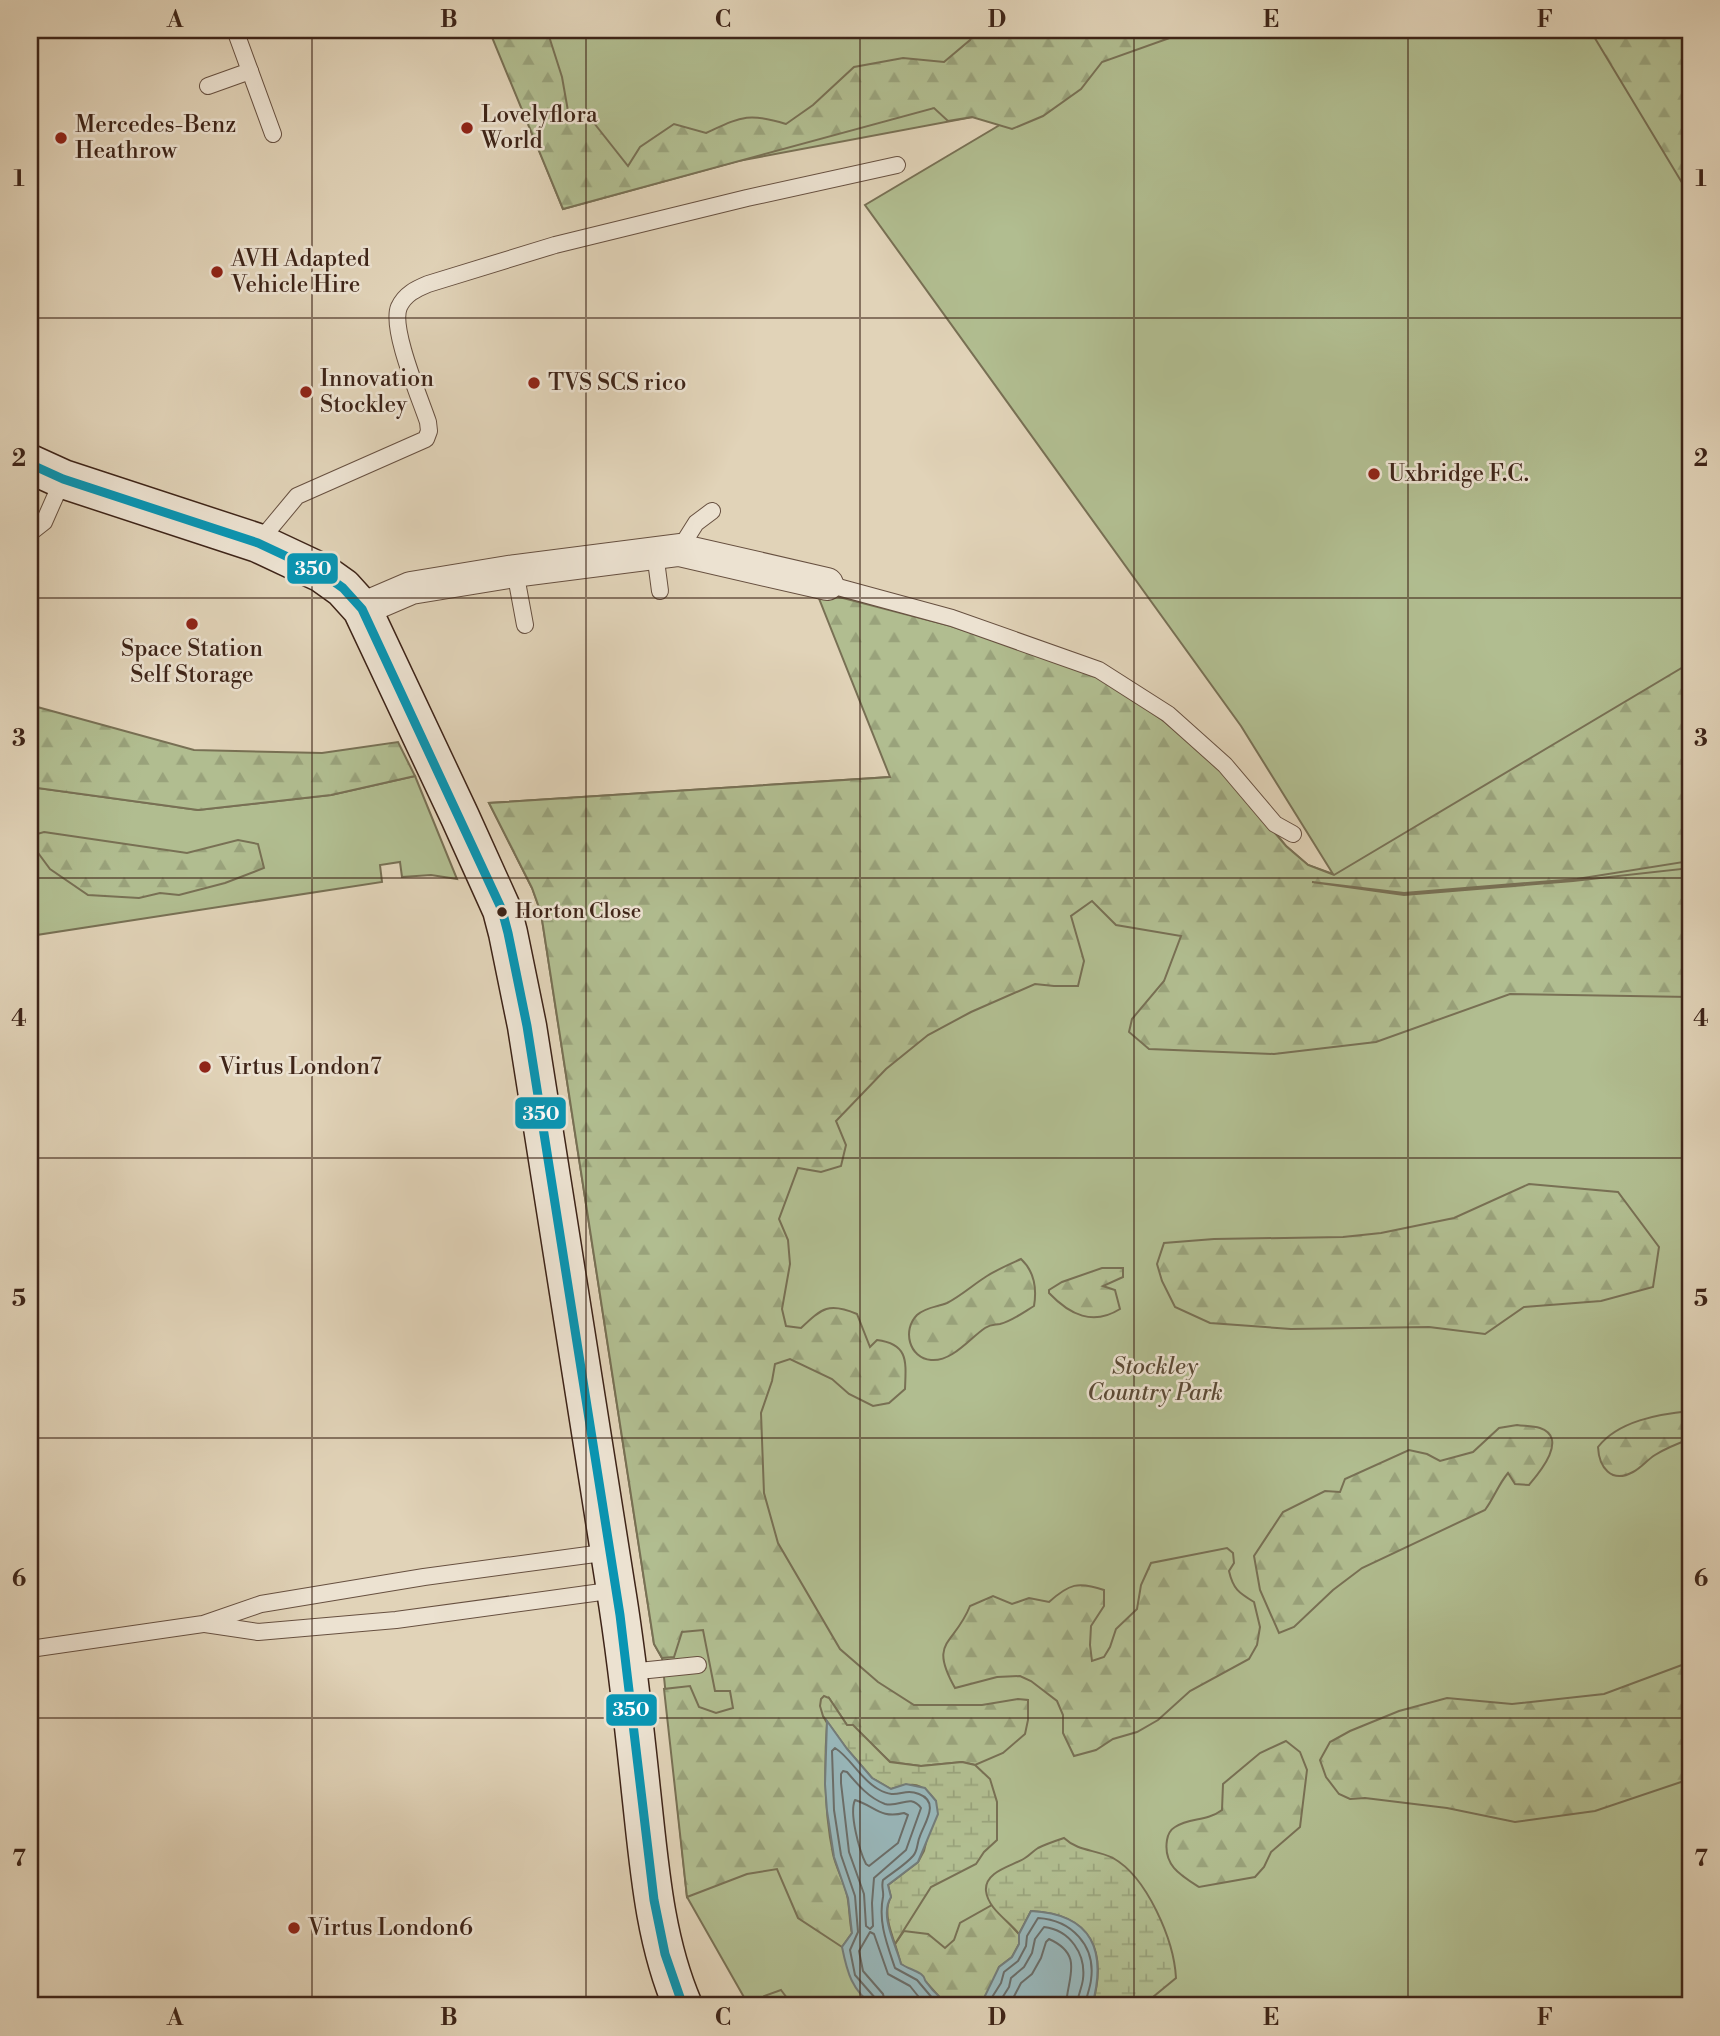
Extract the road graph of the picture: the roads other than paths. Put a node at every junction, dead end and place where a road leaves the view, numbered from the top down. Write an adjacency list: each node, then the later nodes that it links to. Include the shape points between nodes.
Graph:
1 (235, 30): 2 (lane)
2 (250, 71): 3 (lane); 4 (lane)
3 (208, 86)
4 (273, 134)
5 (897, 166): 9 (lane, via 555,245 410,293 398,309 397,330 428,422 426,439 297,496)
6 (46, 471): 8 (lane, via 44,522); 9 (street)
7 (712, 511): 10 (lane)
8 (30, 533)
9 (258, 543): 14 (street, via 322,573)
10 (667, 551): 11 (street); 12 (street); 13 (lane)
11 (515, 571): 14 (street, via 411,588); 15 (lane)
12 (827, 584): 16 (lane, via 951,618 1099,670 1168,714 1225,765 1275,824)
13 (660, 591)
14 (362, 609): 17 (street, via 460,817 508,933)
15 (525, 625)
16 (1293, 834)
17 (610, 1552): 18 (street); 19 (lane, via 261,1604)
18 (617, 1590): 19 (lane, via 396,1620 258,1632); 22 (street)
19 (202, 1624): 20 (lane)
20 (30, 1649)
21 (698, 1665): 22 (lane)
22 (629, 1672): 23 (street, via 650,1874 661,1936)
23 (682, 2006)

